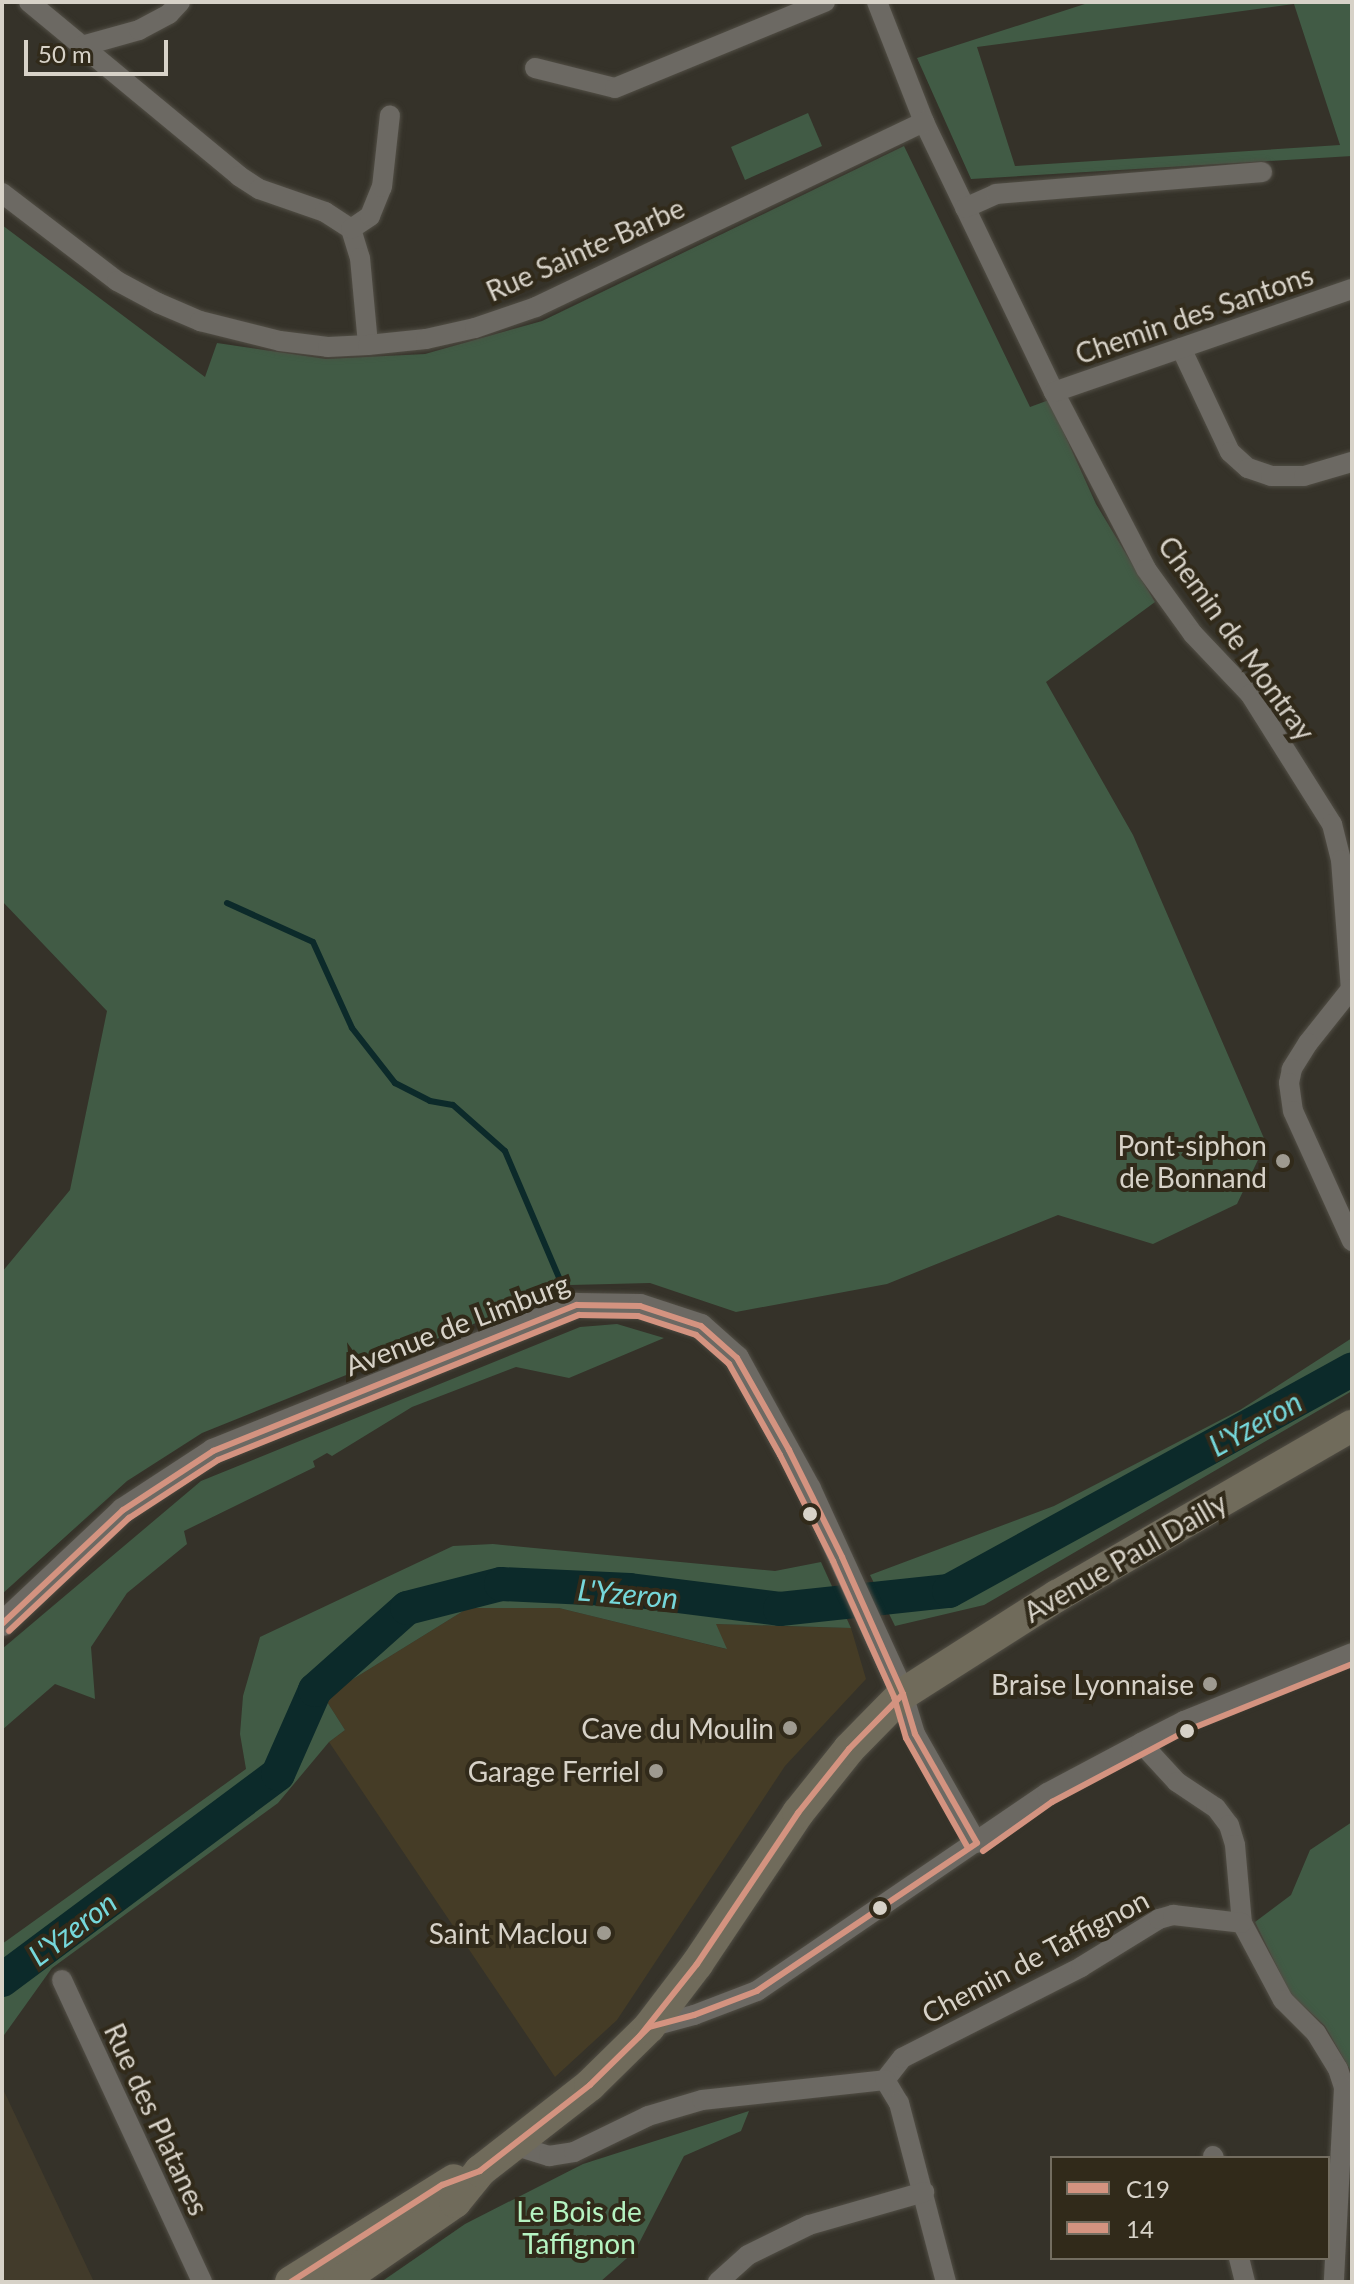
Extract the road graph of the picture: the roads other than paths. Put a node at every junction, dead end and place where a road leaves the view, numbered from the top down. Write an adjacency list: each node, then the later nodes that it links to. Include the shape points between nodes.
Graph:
1 (29, 2): 5 (street)
2 (180, 2): 5 (street, via 139,30)
3 (825, 2): 6 (street, via 615,88)
4 (877, 2): 8 (street, Chemin de Montray)
5 (82, 46): 12 (street, via 239,176 259,189 325,212)
6 (535, 68)
7 (390, 115): 12 (street, via 382,187 370,216)
8 (924, 122): 11 (street, Chemin de Montray); 14 (street, Rue Sainte-Barbe, via 536,307 475,328)
9 (1262, 172): 11 (street, via 996,194)
10 (2, 193): 14 (street, Rue Sainte-Barbe, via 117,281 200,321 280,341)
11 (965, 208): 16 (street, Chemin de Montray)
12 (351, 229): 14 (street, via 360,258)
13 (1352, 289): 15 (street, Chemin des Santons)
14 (368, 345)
15 (1181, 348): 16 (street, Chemin des Santons); 17 (street, via 1230,452 1248,468 1271,476 1304,476)
16 (1054, 392): 18 (street, Chemin de Montray, via 1146,569 1193,634 1250,694 1332,824 1341,860 1351,989 1308,1043 1289,1083 1293,1111)
17 (1352, 462)
18 (1352, 1241)
19 (1352, 1426): 22 (main road, Avenue Paul Dailly, via 1069,1589)
20 (2, 1624): 22 (street, Avenue de Limburg, via 123,1510 213,1451 577,1305 640,1306 701,1326 737,1358 789,1450)
21 (1352, 1653): 23 (street)
22 (903, 1694): 24 (street, Avenue de Limburg, via 915,1734); 27 (main road, Avenue Paul Dailly, via 849,1749 798,1813)
23 (1141, 1743): 24 (street, via 1047,1793); 25 (street, via 1229,1825)
24 (977, 1843): 27 (street, via 757,1991)
25 (1242, 1923): 28 (street, Chemin de Taffignon, via 1173,1915 1159,1919 1081,1967 902,2058); 39 (street, via 1267,1975 1316,2033 1344,2088)
26 (62, 1980): 33 (street, Rue des Platanes)
27 (649, 2027): 29 (main road, Avenue Paul Dailly, via 590,2085)
28 (885, 2080): 29 (street, via 702,2100 648,2116 574,2152 549,2156); 31 (street, via 899,2103)
29 (513, 2145): 30 (main road, Avenue Paul Dailly)
30 (480, 2171): 34 (main road, via 442,2185); 35 (main road, via 455,2202)
31 (924, 2192): 36 (street, via 809,2225 748,2255); 37 (street)
32 (1240, 2260): 38 (street)
33 (202, 2282)
34 (291, 2282)
35 (339, 2282)
36 (718, 2282)
37 (946, 2282)
38 (1245, 2282)
39 (1334, 2282)

